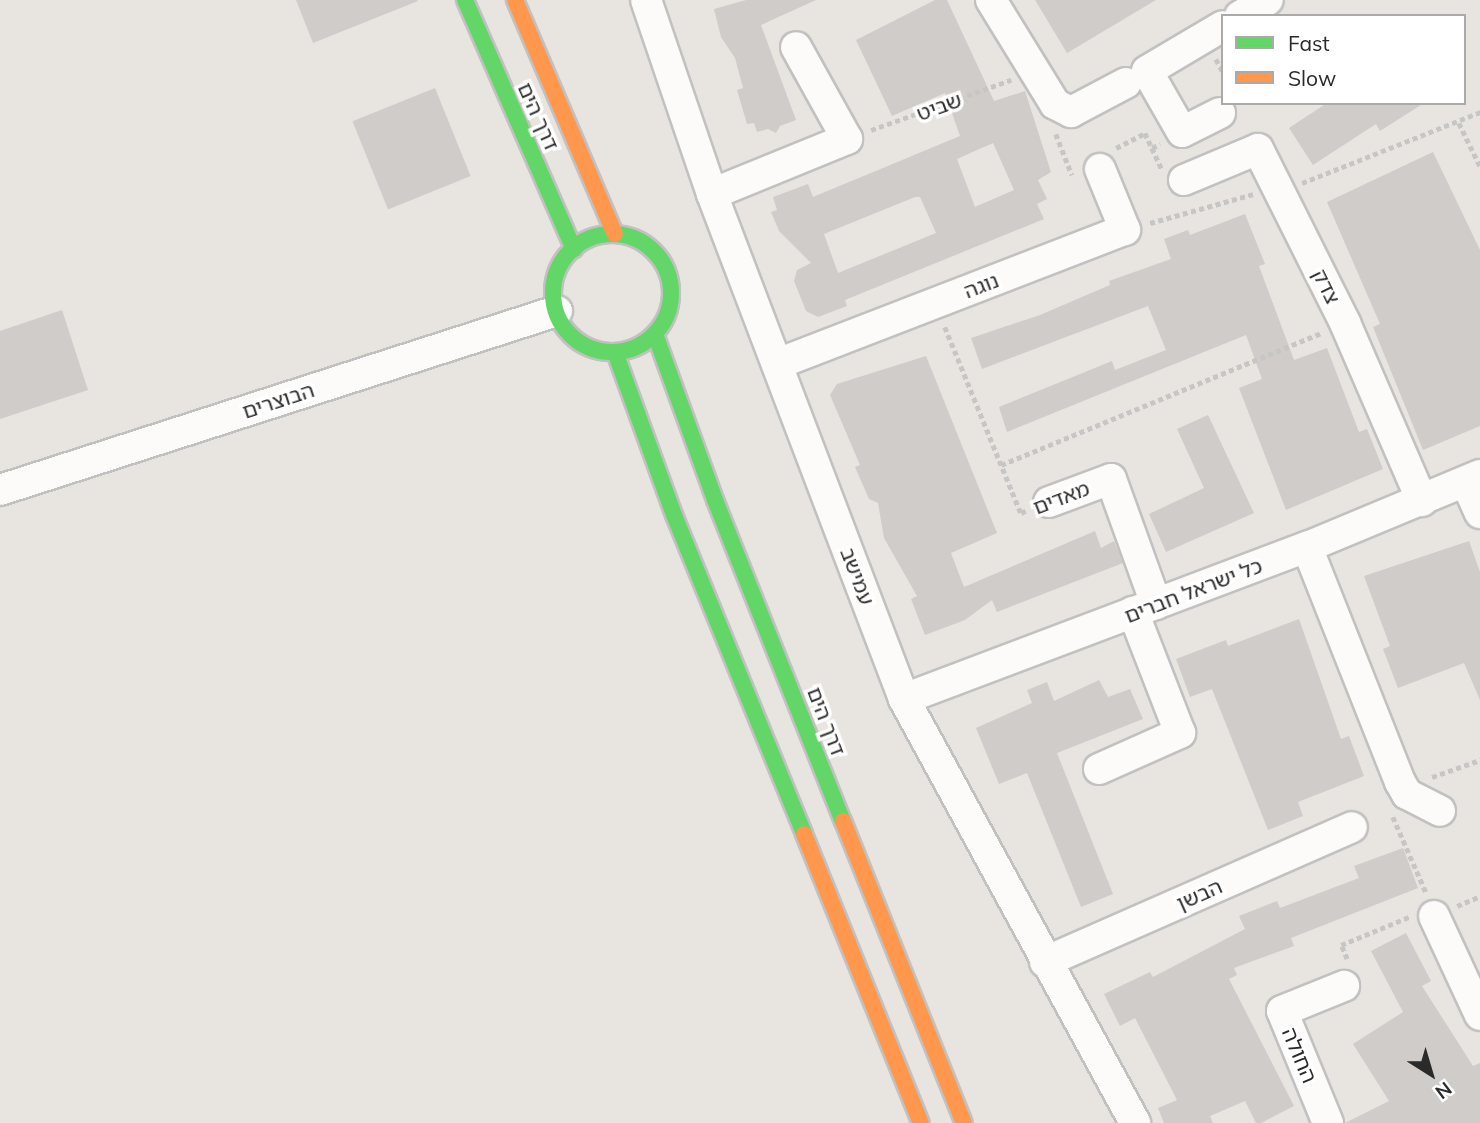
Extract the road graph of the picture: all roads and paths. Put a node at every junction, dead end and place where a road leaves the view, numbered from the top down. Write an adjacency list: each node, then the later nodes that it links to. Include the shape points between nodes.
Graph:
1 (466, 0): 23 (street, דרך הים)
2 (515, 0): 22 (street, דרך הים)
3 (646, 0): 20 (street, עמישב)
4 (991, 0): 9 (street)
5 (1268, 0): 6 (street)
6 (1244, 14)
7 (1221, 27): 14 (street, via 1147,71)
8 (796, 47): 15 (street)
9 (1032, 72): 10 (street, via 1055,104 1071,111); 15 (path, שביט)
10 (1126, 83)
11 (1480, 112): 13 (path)
12 (1220, 113): 14 (street)
13 (1459, 123): 16 (path); 19 (path, via 1297,184)
14 (1182, 132): 17 (path, via 1152,148 1145,133 1095,159)
15 (847, 139): 20 (street)
16 (1480, 166)
17 (1100, 169): 21 (street)
18 (1184, 180): 19 (street, צדק, via 1258,149)
19 (1278, 187): 21 (path); 26 (street, צדק)
20 (712, 194): 29 (street, עמישב)
21 (1125, 230): 24 (street, נוגה)
22 (615, 234): 23 (street, via 595,236); 27 (street, via 635,238 652,249 668,271 672,291 669,312)
23 (574, 248): 25 (street, via 559,266 554,284)
24 (935, 303): 29 (street, נוגה); 30 (path, מאדים)
25 (557, 311): 28 (street, via 577,341 600,352); 32 (street, הבוצרים)
26 (1345, 323): 30 (path); 33 (street, צדק)
27 (655, 334): 28 (street, via 633,349); 51 (street, דרך הים, via 715,500)
28 (615, 352): 50 (street, via 674,515)
29 (776, 364): 38 (street, עמישב)
30 (1001, 464): 34 (path, מאדים, via 1021,513)
31 (1473, 479): 33 (street, כל ישראל חברים); 35 (street)
32 (0, 489)
33 (1422, 501): 36 (street, כל ישראל חברים)
34 (1049, 502): 37 (street, מאדים, via 1111,479)
35 (1480, 513)
36 (1307, 547): 37 (street, כל ישראל חברים); 43 (street, via 1400,782 1407,794)
37 (1145, 608): 38 (street, כל ישראל חברים); 40 (street, via 1180,733)
38 (904, 699): 47 (street, עמישב)
39 (1480, 760): 41 (path)
40 (1099, 769)
41 (1427, 779)
42 (1389, 809): 46 (path)
43 (1440, 811)
44 (1352, 827): 47 (street, הבשן)
45 (1480, 896): 46 (path)
46 (1433, 912): 48 (path, via 1341,945 1356,981); 49 (street)
47 (1045, 961): 52 (street, עמישב)
48 (1344, 986): 53 (street, החולה, via 1282,1011)
49 (1480, 1015)
50 (920, 1123)
51 (964, 1123)
52 (1135, 1123)
53 (1328, 1123)

